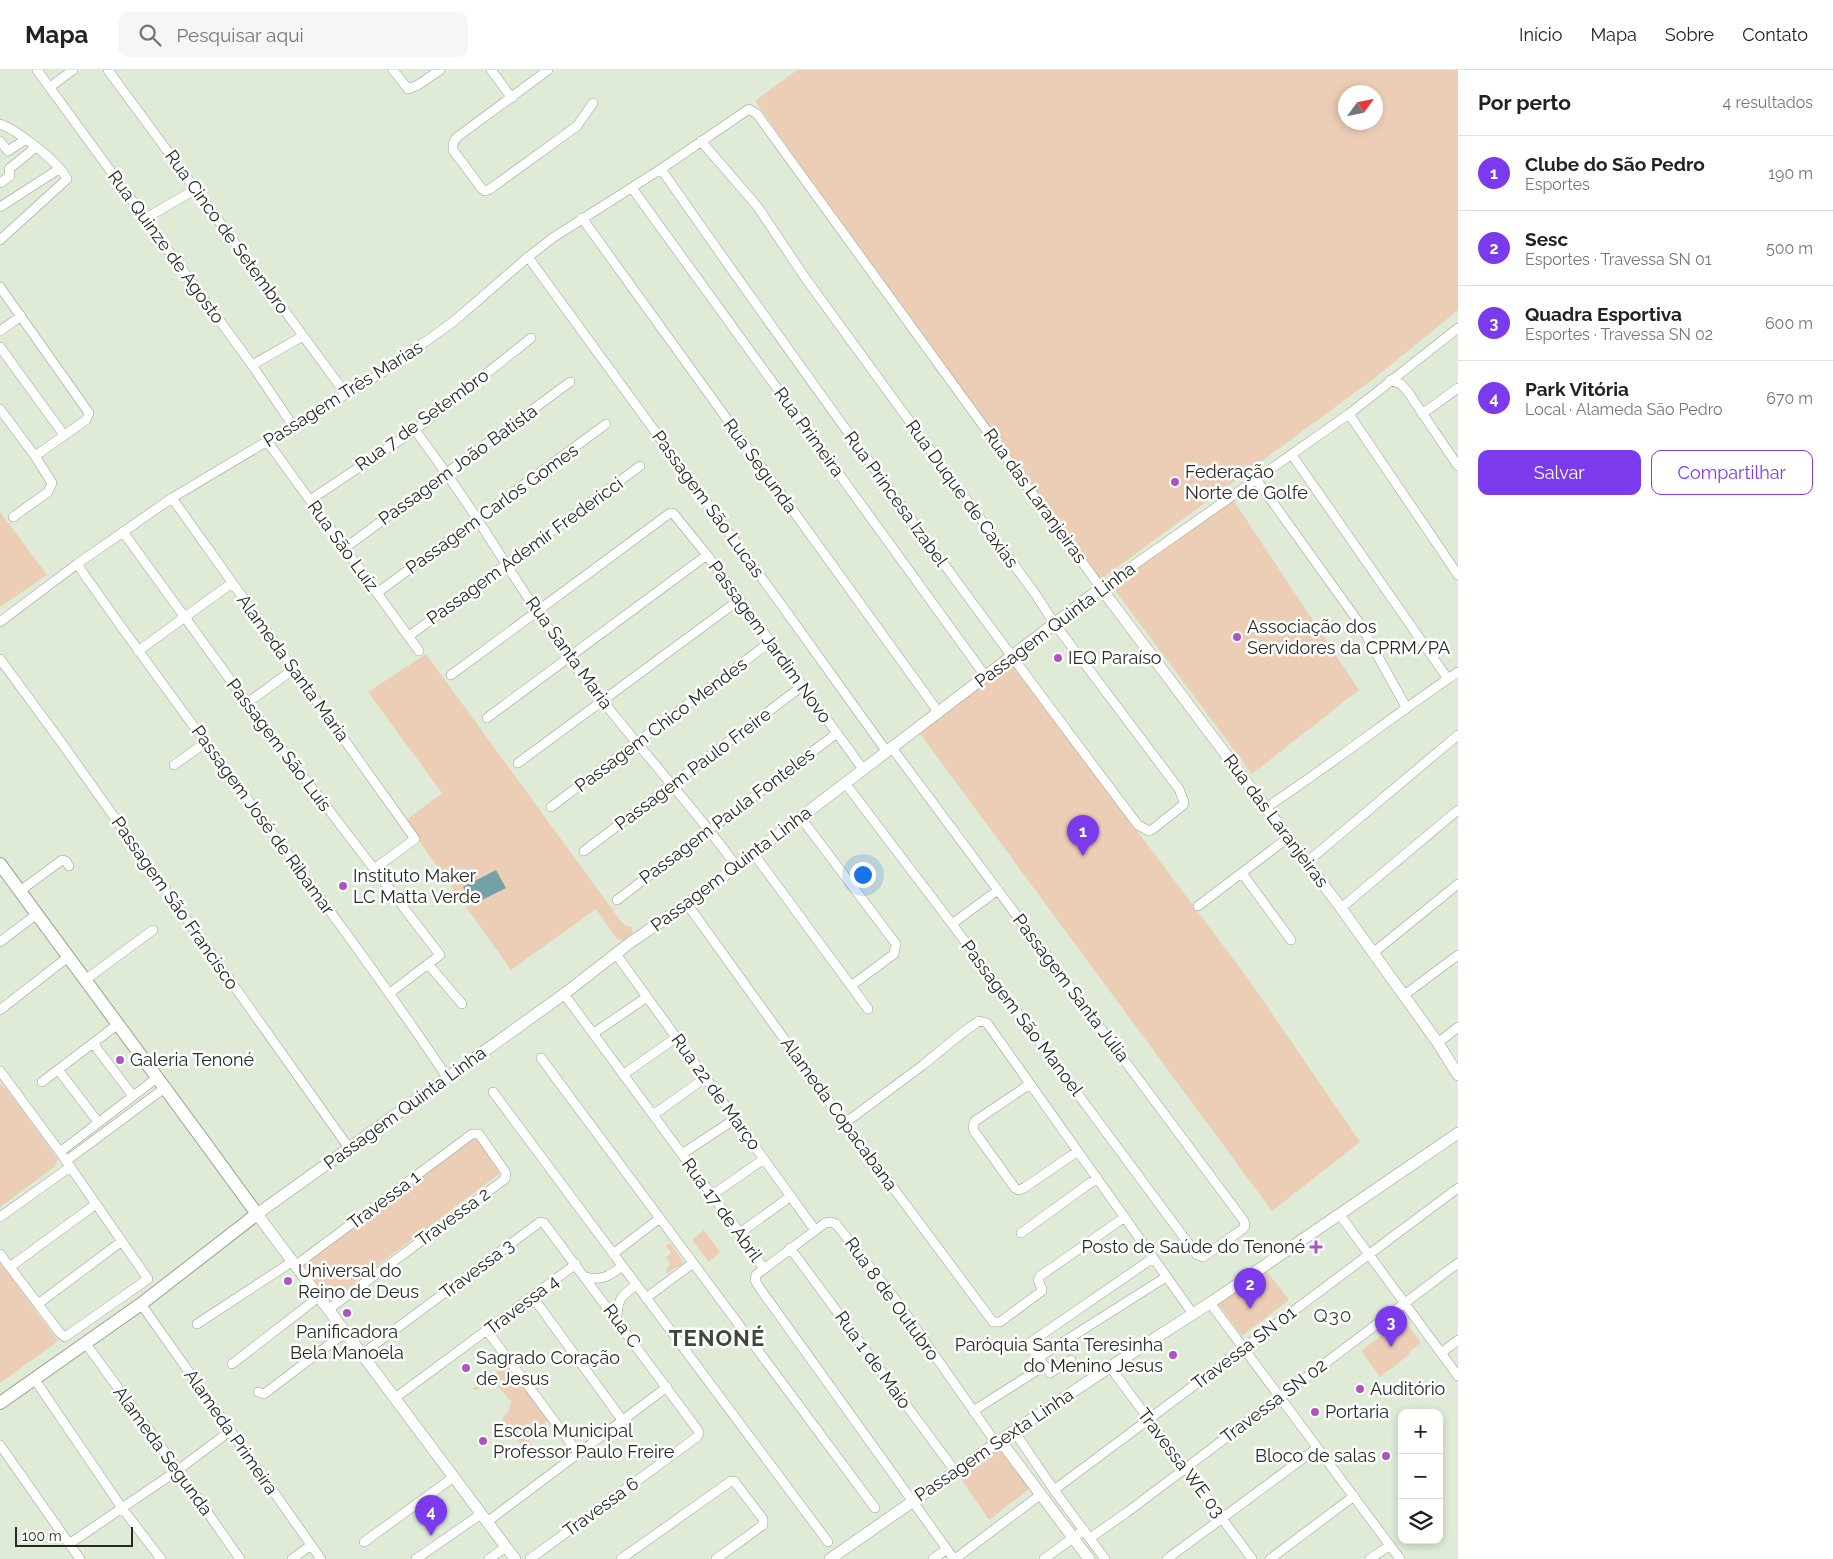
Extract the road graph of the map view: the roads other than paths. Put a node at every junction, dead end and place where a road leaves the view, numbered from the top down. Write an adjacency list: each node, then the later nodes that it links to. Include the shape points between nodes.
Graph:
1 (37, 70): 8 (street, Rua Quinze de Agosto)
2 (74, 70): 8 (street)
3 (108, 70): 21 (street, Rua Cinco de Setembro)
4 (393, 70): 5 (street, via 408,89)
5 (440, 70)
6 (491, 70): 9 (street)
7 (548, 70): 9 (street)
8 (50, 87): 24 (street, Rua Quinze de Agosto)
9 (512, 98): 10 (street, via 456,138 453,144 453,150 485,191 578,126)
10 (593, 103)
11 (754, 111): 15 (street, Passagem Três Marias, via 749,109); 65 (street, Rua das Laranjeiras)
12 (0, 124): 13 (street)
13 (26, 138): 16 (street); 17 (street)
14 (0, 141): 17 (street)
15 (701, 141): 19 (street, Passagem Três Marias); 71 (street, Rua Duque de Caxias, via 757,206)
16 (36, 147): 18 (street); 20 (street, via 9,169 10,176)
17 (4, 154)
18 (59, 168): 23 (street); 26 (street, via 66,177 65,182)
19 (661, 169): 22 (street, Passagem Três Marias); 77 (street, Rua Princesa Izabel, via 790,354)
20 (0, 183)
21 (196, 188): 24 (street); 32 (street, Rua Cinco de Setembro)
22 (632, 188): 25 (street, Passagem Três Marias); 82 (street, Rua Primeira)
23 (0, 207)
24 (146, 218): 35 (street, Rua Quinze de Agosto)
25 (582, 218): 27 (street, Passagem Três Marias); 88 (street, Rua Segunda)
26 (0, 240)
27 (528, 257): 39 (street, Passagem Três Marias, via 414,352); 94 (street, Passagem São Lucas)
28 (0, 287): 29 (street)
29 (21, 316): 31 (street); 46 (street, via 89,413 86,420)
30 (1458, 328): 36 (street, Passagem Quinta Linha)
31 (0, 331)
32 (303, 336): 35 (street); 39 (street, Rua Cinco de Setembro)
33 (531, 338): 45 (street, Rua 7 de Setembro)
34 (0, 347): 46 (street)
35 (252, 365): 44 (street, Rua Quinze de Agosto)
36 (1390, 380): 41 (street, Passagem Quinta Linha); 42 (street, via 1400,384)
37 (570, 382): 52 (street, Passagem João Batista)
38 (1458, 388): 42 (street)
39 (346, 393): 44 (street, Passagem Três Marias)
40 (0, 409): 49 (street)
41 (1349, 414): 48 (street, Passagem Quinta Linha); 63 (street)
42 (1422, 414): 50 (street)
43 (606, 424): 57 (street, Passagem Carlos Gomes)
44 (293, 426): 47 (street, Passagem Três Marias)
45 (415, 430): 52 (street, Rua Santa Maria); 55 (street, Rua 7 de Setembro)
46 (64, 435): 49 (street)
47 (267, 441): 54 (street, Passagem Três Marias); 55 (street, Rua São Luíz)
48 (1292, 455): 53 (street, Passagem Quinta Linha); 83 (street)
49 (35, 456): 56 (street, via 50,478 51,488)
50 (1457, 463)
51 (640, 466): 62 (street, Passagem Ademir Fredericci)
52 (447, 474): 57 (street, Rua Santa Maria); 59 (street, Passagem João Batista)
53 (1256, 480): 65 (street, Passagem Quinta Linha); 87 (street, via 1360,624)
54 (172, 498): 58 (street, Passagem Três Marias); 64 (street, Alameda Santa Maria)
55 (310, 500): 59 (street, Rua São Luíz)
56 (13, 517)
57 (478, 520): 62 (street, Rua Santa Maria); 66 (street, Passagem Carlos Gomes)
58 (123, 532): 61 (street, Passagem Três Marias); 69 (street, Passagem São Luís)
59 (345, 548): 66 (street, Rua São Luíz)
60 (707, 555): 67 (street, Passagem Jardim Novo); 68 (street, Passagem Jardim Novo, via 676,515 670,514); 76 (street)
61 (77, 564): 70 (street, Passagem Três Marias); 74 (street, Passagem José de Ribamar)
62 (506, 566): 68 (street, Rua Santa Maria); 72 (street, Passagem Ademir Fredericci)
63 (1458, 575)
64 (232, 583): 69 (street); 79 (street, Alameda Santa Maria)
65 (1101, 588): 71 (street, Passagem Quinta Linha); 101 (street, Rua das Laranjeiras)
66 (377, 593): 72 (street, Rua São Luíz)
67 (739, 600): 73 (street, Passagem Jardim Novo); 85 (street)
68 (537, 611): 76 (street, Rua Santa Maria); 81 (street)
69 (186, 616): 74 (street); 86 (street, Passagem São Luís)
70 (0, 622)
71 (1054, 624): 77 (street, Passagem Quinta Linha); 104 (street, Rua Duque de Caxias, via 1183,796 1183,805 1149,831)
72 (409, 636): 75 (street, Rua São Luíz)
73 (770, 642): 84 (street, Passagem Jardim Novo); 93 (street, Passagem Chico Mendes)
74 (138, 651): 92 (street, Passagem José de Ribamar)
75 (419, 651)
76 (568, 656): 85 (street, Rua Santa Maria); 89 (street)
77 (1012, 657): 82 (street, Passagem Quinta Linha); 104 (street, Rua Princesa Izabel)
78 (0, 659): 164 (street, Passagem São Francisco)
79 (294, 669): 86 (street); 113 (street, Alameda Santa Maria, via 415,839)
80 (1458, 672): 83 (street)
81 (450, 675)
82 (986, 677): 88 (street, Passagem Quinta Linha)
83 (1448, 678): 87 (street)
84 (802, 686): 90 (street, Passagem Jardim Novo); 99 (street, Passagem Paulo Freire)
85 (602, 700): 93 (street, Rua Santa Maria); 95 (street)
86 (247, 703): 113 (street, Passagem São Luís)
87 (1406, 706): 101 (street, via 1320,772)
88 (938, 713): 94 (street, Passagem Quinta Linha)
89 (487, 718)
90 (837, 733): 97 (street, Passagem Jardim Novo); 105 (street, Passagem Paula Fonteles)
91 (1458, 735): 109 (street)
92 (205, 742): 96 (street); 134 (street, Passagem José de Ribamar)
93 (637, 742): 99 (street, Rua Santa Maria); 100 (street, Passagem Chico Mendes)
94 (889, 750): 97 (street, Passagem Quinta Linha); 116 (street, Passagem Santa Júlia)
95 (518, 763)
96 (174, 765)
97 (863, 769): 98 (street, Passagem Quinta Linha)
98 (845, 783): 103 (street, Passagem Quinta Linha); 123 (street, Passagem São Manoel)
99 (672, 784): 105 (street, Rua Santa Maria); 107 (street, Passagem Paulo Freire)
100 (552, 807)
101 (1267, 807): 106 (street, Rua das Laranjeiras)
102 (1458, 810): 121 (street)
103 (802, 818): 108 (street, Passagem Quinta Linha); 133 (street, via 896,944 894,954)
104 (1138, 825)
105 (709, 828): 111 (street, Rua Santa Maria); 118 (street, Passagem Paula Fonteles)
106 (1289, 837): 109 (street, Rua das Laranjeiras); 114 (street)
107 (584, 851)
108 (754, 854): 111 (street, Passagem Quinta Linha); 133 (street)
109 (1306, 862): 121 (street, Rua das Laranjeiras)
110 (69, 866): 117 (street, via 62,860)
111 (737, 867): 119 (street, Passagem Quinta Linha)
112 (1, 868): 117 (main road)
113 (374, 869): 131 (street, Passagem São Luís, via 440,955)
114 (1242, 873): 120 (street); 125 (street)
115 (1458, 884): 127 (street)
116 (998, 890): 123 (street); 189 (street, Passagem Santa Júlia, via 1244,1221 1243,1229 1206,1256)
117 (20, 891): 122 (main road)
118 (617, 900)
119 (687, 904): 128 (street, Passagem Quinta Linha); 162 (street, Alameda Copacabana)
120 (1198, 906)
121 (1341, 908): 127 (street, Rua das Laranjeiras)
122 (37, 914): 126 (street); 130 (main road)
123 (952, 924): 189 (street, Passagem São Manoel)
124 (154, 930): 132 (street)
125 (1291, 940)
126 (0, 942)
127 (1373, 953): 136 (street, Rua das Laranjeiras)
128 (616, 954): 135 (street, Passagem Quinta Linha); 137 (street, Rua 22 de Março)
129 (1458, 955): 136 (street)
130 (68, 957): 132 (main road); 140 (street)
131 (428, 964): 134 (street); 138 (street)
132 (85, 980): 141 (main road)
133 (852, 986): 139 (street)
134 (390, 993): 152 (street, Passagem José de Ribamar)
135 (564, 994): 143 (street, Rua 17 de Abril); 152 (street, Passagem Quinta Linha)
136 (1403, 996): 145 (street, Rua das Laranjeiras)
137 (647, 998): 143 (street); 144 (street, Rua 22 de Março)
138 (462, 1004)
139 (868, 1009)
140 (0, 1010)
141 (118, 1024): 154 (street); 155 (main road)
142 (1458, 1027): 145 (street)
143 (594, 1033): 149 (street, Rua 17 de Abril)
144 (677, 1037): 149 (street); 153 (street, Rua 22 de Março)
145 (1438, 1043): 150 (street, Rua das Laranjeiras)
146 (95, 1046): 158 (street)
147 (542, 1058): 180 (street)
148 (60, 1072): 161 (street)
149 (624, 1074): 159 (street, Rua 17 de Abril)
150 (1458, 1075)
151 (2, 1076): 166 (street)
152 (447, 1077): 164 (street, Passagem Quinta Linha)
153 (705, 1078): 159 (street); 160 (street, Rua 22 de Março)
154 (42, 1082)
155 (162, 1082): 158 (street); 169 (street); 176 (main road)
156 (1030, 1084): 162 (street, via 987,1022 979,1021); 165 (street); 165 (street, via 975,1121 974,1131 1019,1190)
157 (493, 1092): 188 (street)
158 (133, 1096): 161 (street)
159 (653, 1115): 167 (street, Rua 17 de Abril)
160 (735, 1119): 167 (street); 168 (street, Rua 22 de Março)
161 (98, 1122): 166 (street)
162 (845, 1123): 179 (street, Alameda Copacabana, via 993,1322 1000,1322 1042,1291 1038,1280 1040,1276)
163 (1458, 1133): 177 (street, Passagem Sexta Linha)
164 (349, 1148): 176 (street, Passagem Quinta Linha)
165 (1078, 1151): 171 (street)
166 (60, 1152): 169 (street)
167 (682, 1154): 173 (street, Rua 17 de Abril)
168 (764, 1159): 173 (street); 174 (street, Rua 22 de Março)
169 (68, 1164): 175 (street); 178 (street)
170 (505, 1178): 192 (street, Travessa 1, via 506,1172 479,1134 472,1134); 209 (street, Travessa 2)
171 (1097, 1178): 179 (street); 184 (street)
172 (1458, 1188): 190 (street, Travessa SN 01)
173 (712, 1195): 183 (street, Rua 17 de Abril)
174 (791, 1196): 182 (street, Rua 22 de Março); 183 (street)
175 (96, 1204): 185 (street); 197 (street)
176 (258, 1214): 192 (street); 207 (main road, Passagem Quinta Linha)
177 (1340, 1215): 190 (street); 205 (street, Passagem Sexta Linha)
178 (0, 1217)
179 (1125, 1217): 191 (street)
180 (660, 1218): 188 (street); 193 (street)
181 (544, 1223): 195 (street, Rua C); 218 (street, Travessa 3, via 540,1222)
182 (815, 1230): 186 (street); 231 (street, Rua 8 de Outubro, via 824,1223 836,1224 896,1300)
183 (740, 1233): 198 (street, Rua 17 de Abril)
184 (1021, 1233)
185 (122, 1241): 206 (street); 206 (street, via 148,1276 147,1281 66,1337)
186 (790, 1248): 198 (street); 243 (street, Rua 1 de Maio)
187 (0, 1254): 197 (street)
188 (613, 1254): 196 (street)
189 (1197, 1255)
190 (1369, 1255): 208 (street); 217 (street, Travessa SN 01)
191 (1153, 1258): 200 (street); 221 (street, via 1029,1342)
192 (294, 1263): 202 (street); 212 (street, Travessa 1)
193 (693, 1263): 204 (street); 250 (street)
194 (1458, 1263): 208 (street, Travessa SN 02)
195 (576, 1264): 199 (street, Rua C); 203 (street, Travessa 4)
196 (622, 1266): 199 (street, via 597,1280); 201 (street)
197 (10, 1267): 206 (street)
198 (763, 1268): 248 (street, Rua 17 de Abril, via 755,1280)
199 (586, 1277): 211 (street, Rua C)
200 (1166, 1277): 210 (street); 221 (street)
201 (636, 1285): 204 (street); 211 (street, via 620,1298)
202 (320, 1296): 209 (street); 222 (street)
203 (532, 1296): 213 (street, Travessa 4); 233 (street)
204 (646, 1298): 256 (street)
205 (1210, 1303): 210 (street, Passagem Sexta Linha); 217 (street)
206 (38, 1304)
207 (141, 1304): 216 (main road, Passagem Quinta Linha); 234 (street, Alameda Primeira)
208 (1404, 1304): 219 (street); 228 (street, Travessa SN 02)
209 (329, 1309): 214 (street)
210 (1193, 1314): 223 (street, Passagem Sexta Linha)
211 (617, 1319): 226 (street, Rua C)
212 (197, 1324)
213 (487, 1331): 229 (street, Travessa 4); 240 (street)
214 (346, 1332): 218 (street); 227 (street, via 264,1394)
215 (1458, 1340): 219 (street)
216 (86, 1344): 225 (main road, Passagem Quinta Linha); 242 (street, Alameda Segunda)
217 (1243, 1349): 228 (street); 232 (street, Travessa SN 01)
218 (362, 1354): 229 (street)
219 (1441, 1354): 224 (street)
220 (1071, 1360): 221 (street, via 1052,1373)
221 (1041, 1362): 231 (street)
222 (232, 1364)
223 (1110, 1366): 232 (street, Travessa WE 03); 235 (street, Passagem Sexta Linha)
224 (1458, 1376)
225 (35, 1380): 230 (main road, Passagem Quinta Linha); 249 (street)
226 (668, 1387): 233 (street); 236 (street, Rua C, via 697,1429)
227 (258, 1392)
228 (1280, 1397): 239 (street); 241 (street, Travessa SN 02)
229 (395, 1398): 244 (street)
230 (0, 1403)
231 (973, 1411): 237 (street, Rua 8 de Outubro)
232 (1148, 1419): 241 (street, Travessa WE 03); 245 (street, Travessa SN 01)
233 (623, 1421): 240 (street)
234 (230, 1431): 242 (street); 258 (street, Alameda Primeira)
235 (1014, 1431): 237 (street, Passagem Sexta Linha); 245 (street)
236 (697, 1437): 271 (street, Travessa 6)
237 (998, 1442): 243 (street, Passagem Sexta Linha); 246 (street)
238 (0, 1446): 257 (street)
239 (1317, 1448): 247 (street); 251 (street)
240 (579, 1454): 252 (street)
241 (1185, 1469): 251 (street, Travessa WE 03); 253 (street, Travessa SN 02)
242 (178, 1470): 249 (street); 265 (street, Alameda Segunda)
243 (955, 1472): 248 (street, Passagem Sexta Linha)
244 (454, 1477): 252 (street); 255 (street)
245 (1054, 1490): 253 (street)
246 (1040, 1496): 254 (street); 275 (street)
247 (1354, 1496): 259 (street); 281 (street)
248 (913, 1500): 261 (street); 262 (street, Passagem Sexta Linha)
249 (122, 1508): 257 (street); 264 (street)
250 (875, 1508)
251 (1222, 1517): 279 (street); 280 (street, Travessa WE 03)
252 (484, 1518): 260 (street); 268 (street)
253 (1087, 1534): 254 (street, Travessa SN 02); 278 (street)
254 (1073, 1538): 276 (street, Travessa SN 02); 277 (street)
255 (364, 1542)
256 (828, 1542)
257 (69, 1544): 263 (street)
258 (311, 1545): 266 (street); 267 (street, Alameda Primeira)
259 (1390, 1545): 282 (street); 283 (street)
260 (506, 1547): 269 (street); 270 (street)
261 (947, 1549): 274 (street); 275 (street)
262 (832, 1558)
263 (80, 1559)
264 (161, 1559)
265 (240, 1559)
266 (292, 1559)
267 (321, 1559)
268 (416, 1559)
269 (489, 1559)
270 (515, 1559)
271 (530, 1559)
272 (622, 1559): 273 (street, via 728,1482 734,1481 763,1519 763,1525)
273 (716, 1559)
274 (933, 1559)
275 (955, 1559)
276 (1044, 1559)
277 (1089, 1559)
278 (1105, 1559)
279 (1167, 1559)
280 (1252, 1559)
281 (1270, 1559)
282 (1370, 1559)
283 (1400, 1559)

